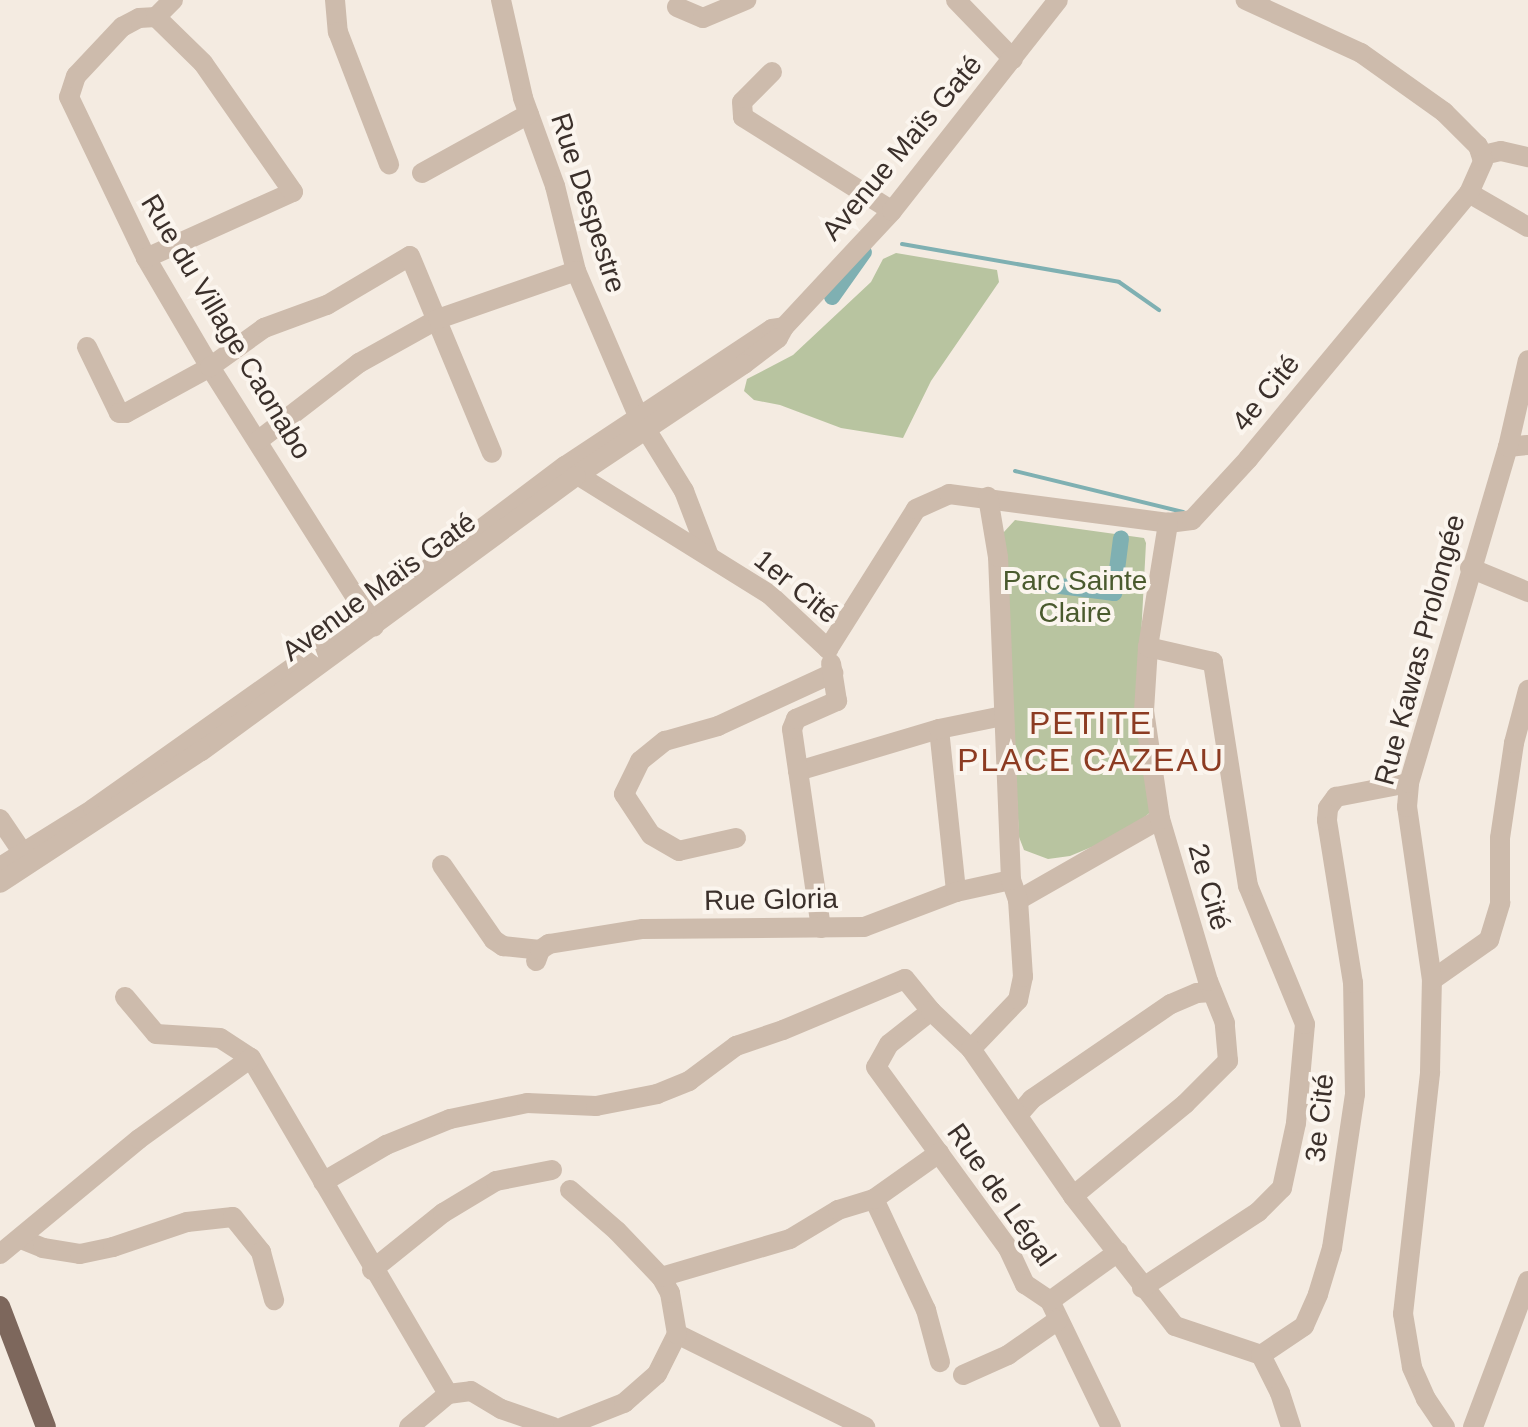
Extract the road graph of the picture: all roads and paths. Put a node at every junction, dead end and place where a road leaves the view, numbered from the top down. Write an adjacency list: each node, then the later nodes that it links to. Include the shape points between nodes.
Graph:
1 (173, 0): 10 (street, Rue du Village Caonabo)
2 (335, 0): 16 (street, via 338,32)
3 (501, 0): 13 (street, Rue Despestre)
4 (746, 0): 8 (street, via 703,18)
5 (956, 0): 11 (street)
6 (1058, 0): 11 (street, Avenue Maïs Gaté)
7 (1246, 0): 9 (street)
8 (677, 7)
9 (1289, 8): 14 (street, via 1444,112)
10 (156, 17): 21 (street, Rue du Village Caonabo, via 122,27 76,76 69,97); 21 (street, via 203,63 293,189 291,196)
11 (1013, 59): 19 (street, Avenue Maïs Gaté)
12 (772, 72): 19 (street, via 742,102 743,117)
13 (529, 114): 17 (street); 22 (street, Rue Despestre, via 555,186)
14 (1483, 155): 15 (street, via 1501,151); 18 (street, 4e Cité)
15 (1528, 157)
16 (389, 164)
17 (422, 173)
18 (1469, 193): 20 (street); 34 (street, 4e Cité, via 1248,459 1192,520)
19 (892, 211): 28 (street, Avenue Maïs Gaté, via 784,327 772,329)
20 (1528, 227)
21 (146, 258): 26 (street, Rue du Village Caonabo)
22 (576, 271): 23 (street); 28 (street, Rue Despestre)
23 (438, 319): 26 (street, via 410,256 327,305 264,328); 29 (street, via 359,363); 31 (street)
24 (87, 347): 26 (street, via 122,414)
25 (1528, 360): 27 (street, Rue Kawas Prolongée)
26 (210, 367): 29 (street, Rue du Village Caonabo)
27 (1526, 380): 30 (street, Rue Kawas Prolongée)
28 (643, 422): 32 (street, Avenue Maïs Gaté); 35 (street, Rue Despestre, via 684,491)
29 (259, 440): 38 (street, Rue du Village Caonabo)
30 (1518, 446): 36 (street, Rue Kawas Prolongée)
31 (492, 453)
32 (570, 471): 35 (street, 1er Cité); 38 (street, Avenue Maïs Gaté)
33 (988, 497): 34 (street); 40 (street, 1er Cité, via 949,494 916,509); 43 (street, via 998,557)
34 (1168, 523): 39 (street, 2e Cité)
35 (709, 556): 40 (street, 1er Cité, via 769,594)
36 (1470, 568): 37 (street); 46 (street, Rue Kawas Prolongée)
37 (1528, 592)
38 (371, 621): 50 (street, Avenue Maïs Gaté, via 155,783)
39 (1148, 647): 48 (street, 2e Cité, via 1144,711); 77 (street, 3e Cité, via 1213,662 1248,886 1305,1024 1296,1123 1282,1188 1258,1212)
40 (828, 649): 41 (street)
41 (833, 673): 45 (street, via 837,701 792,724); 49 (street, via 718,726 665,741 640,761 624,794 651,835 679,851)
42 (1528, 690): 58 (street, via 1514,743 1500,838 1500,903 1489,940)
43 (1003, 716): 44 (street); 53 (street)
44 (939, 729): 45 (street); 55 (street)
45 (798, 771): 57 (street)
46 (1409, 783): 58 (street, Rue Kawas Prolongée, via 1407,807); 82 (street, 3e Cité, via 1336,797 1328,808 1353,983 1355,1094 1332,1248 1318,1294 1304,1326)
47 (0, 819): 50 (street)
48 (1160, 819): 56 (street); 59 (street, 2e Cité)
49 (736, 838)
50 (25, 858): 52 (street, Avenue Maïs Gaté); 54 (street, Avenue Maïs Gaté)
51 (442, 865): 57 (street, Rue Gloria, via 494,940 538,956 549,944 643,929)
52 (0, 867)
53 (1011, 880): 55 (street, Rue Gloria); 56 (street)
54 (0, 883)
55 (956, 892): 57 (street, Rue Gloria, via 864,927)
56 (1018, 900): 62 (street, via 1023,977 1018,1000)
57 (821, 928)
58 (1432, 980): 94 (street, Rue Kawas Prolongée, via 1430,1072 1403,1314 1412,1367)
59 (1212, 992): 64 (street, via 1171,1004 1032,1099); 69 (street, 2e Cité, via 1225,1023 1228,1061 1185,1104)
60 (125, 997): 63 (street, via 156,1034 220,1038)
61 (931, 1011): 62 (street); 65 (street, Rue de Légal, via 889,1044 876,1067); 67 (street, via 905,979 887,983 736,1046 689,1081 657,1094 596,1106 527,1103 450,1119 386,1145)
62 (968, 1048): 64 (street)
63 (251, 1058): 67 (street); 71 (street, via 139,1139)
64 (1019, 1114): 69 (street)
65 (939, 1153): 70 (street); 80 (street, Rue de Légal, via 1008,1248 1025,1284)
66 (552, 1170): 74 (street, via 496,1181 443,1213)
67 (323, 1182): 74 (street)
68 (570, 1190): 75 (street)
69 (1073, 1196): 72 (street)
70 (874, 1199): 75 (street, via 838,1210 790,1239); 83 (street, via 926,1310)
71 (21, 1239): 73 (street); 78 (street, via 80,1254 187,1222 233,1217 261,1252)
72 (1118, 1252): 77 (street); 80 (street)
73 (0, 1254)
74 (372, 1270): 85 (street)
75 (661, 1277): 81 (street, via 670,1293)
76 (1528, 1281): 86 (street)
77 (1142, 1288): 82 (street, via 1175,1326)
78 (274, 1300)
79 (0, 1306): 87 (main road)
80 (1054, 1311): 84 (street, via 1008,1355); 92 (street, Rue de Légal)
81 (677, 1334): 90 (street, via 657,1374 624,1403); 91 (street)
82 (1261, 1355): 93 (street)
83 (940, 1362)
84 (963, 1375)
85 (448, 1394): 88 (street); 89 (street, via 471,1391 501,1409)
86 (1482, 1423)
87 (46, 1427)
88 (409, 1427)
89 (553, 1427)
90 (563, 1427)
91 (865, 1427)
92 (1111, 1427)
93 (1291, 1427)
94 (1445, 1427)

